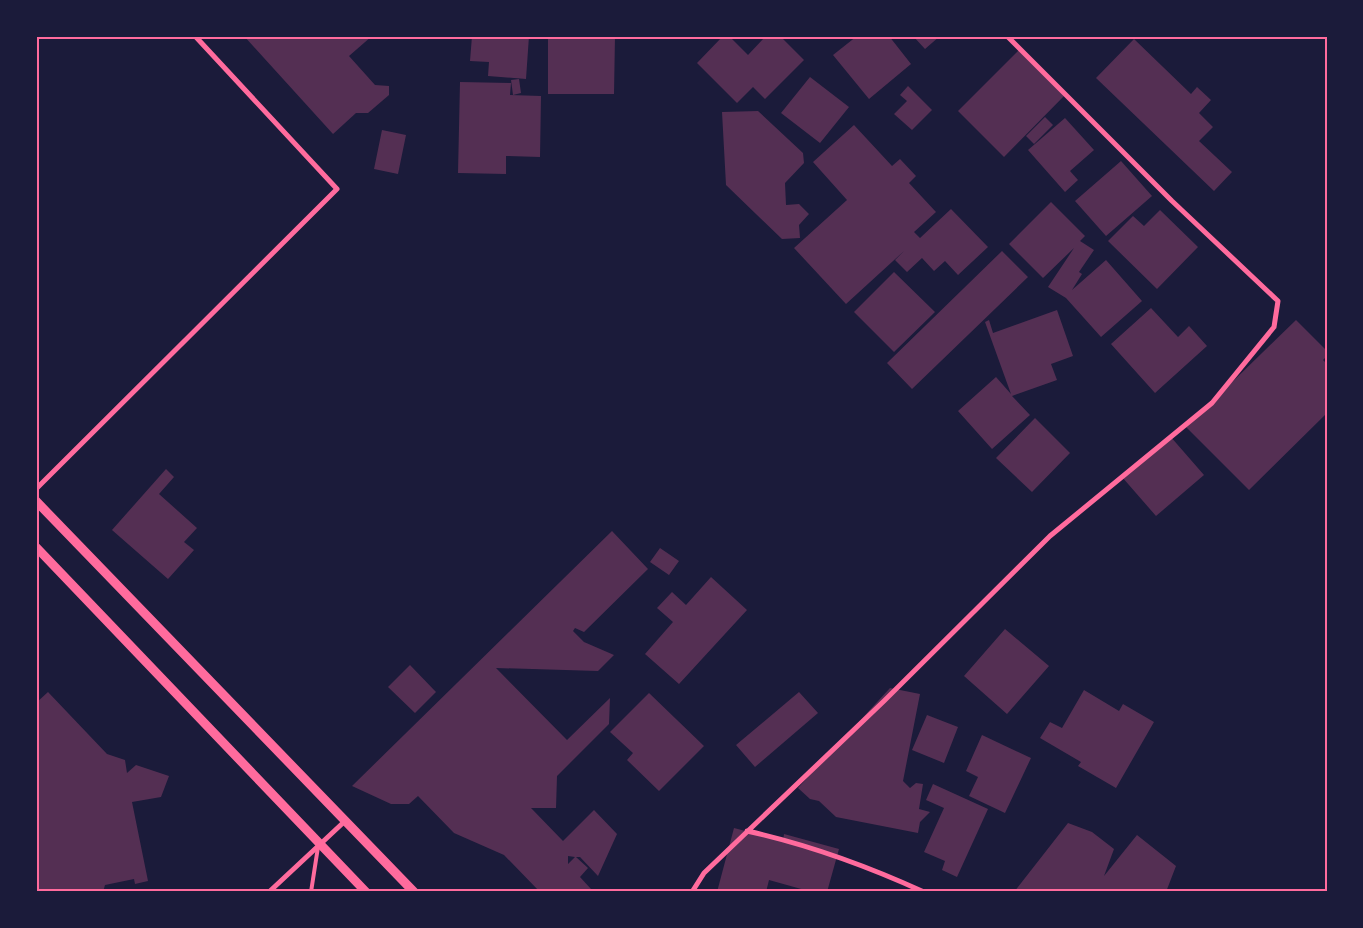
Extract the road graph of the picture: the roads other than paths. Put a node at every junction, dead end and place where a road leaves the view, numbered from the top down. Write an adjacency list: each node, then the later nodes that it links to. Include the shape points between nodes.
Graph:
1 (196, 36): 3 (street, via 337,189)
2 (1007, 36): 7 (street, via 1172,201 1278,301 1274,327 1212,402 1050,536)
3 (36, 489)
4 (36, 501): 6 (street)
5 (36, 547): 8 (street)
6 (345, 821): 8 (street); 12 (street)
7 (747, 831): 13 (street, via 704,873); 14 (street, via 792,841 867,866)
8 (318, 844): 9 (street); 10 (lane); 11 (street)
9 (269, 892)
10 (311, 892)
11 (366, 892)
12 (414, 892)
13 (692, 892)
14 (924, 892)

